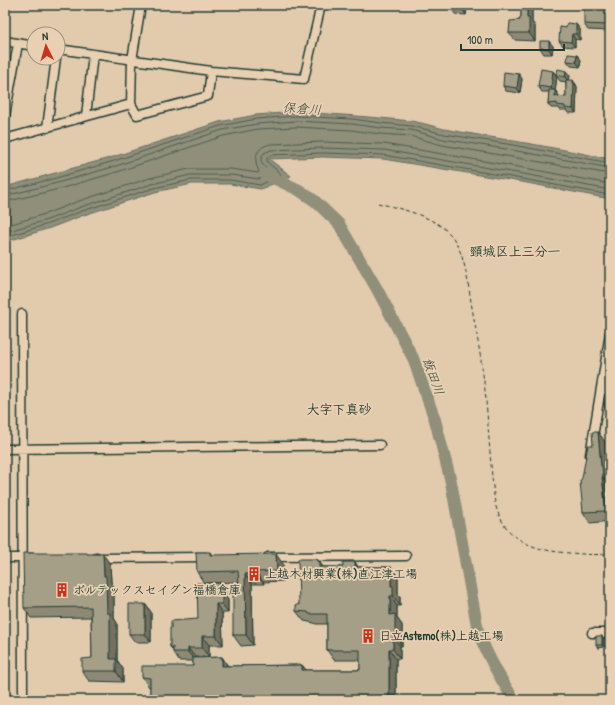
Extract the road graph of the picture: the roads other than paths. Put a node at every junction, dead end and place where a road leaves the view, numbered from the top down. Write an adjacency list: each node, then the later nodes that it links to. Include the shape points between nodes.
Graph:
1 (141, 5): 8 (street)
2 (320, 5): 10 (street, via 304,79)
3 (5, 41): 4 (street)
4 (18, 44): 5 (street); 12 (street)
5 (26, 45)
6 (66, 50): 7 (street)
7 (94, 54): 8 (street); 13 (street)
8 (132, 60): 10 (street); 11 (street)
9 (55, 66): 14 (street)
10 (211, 71): 11 (street, via 208,96 137,115)
11 (131, 104): 13 (street)
12 (5, 116)
13 (86, 116): 14 (street)
14 (47, 128): 15 (street)
15 (5, 139)
16 (22, 314): 22 (street)
17 (610, 333): 18 (street)
18 (601, 389): 19 (street); 23 (street)
19 (610, 391)
20 (380, 445): 22 (street)
21 (5, 449): 22 (street)
22 (23, 449): 28 (street)
23 (588, 464)
24 (406, 556): 26 (street)
25 (218, 557): 30 (street)
26 (257, 557)
27 (5, 558): 28 (street)
28 (22, 558): 29 (street); 33 (street)
29 (45, 558)
30 (84, 558)
31 (592, 633): 32 (street)
32 (610, 633)
33 (23, 700)

